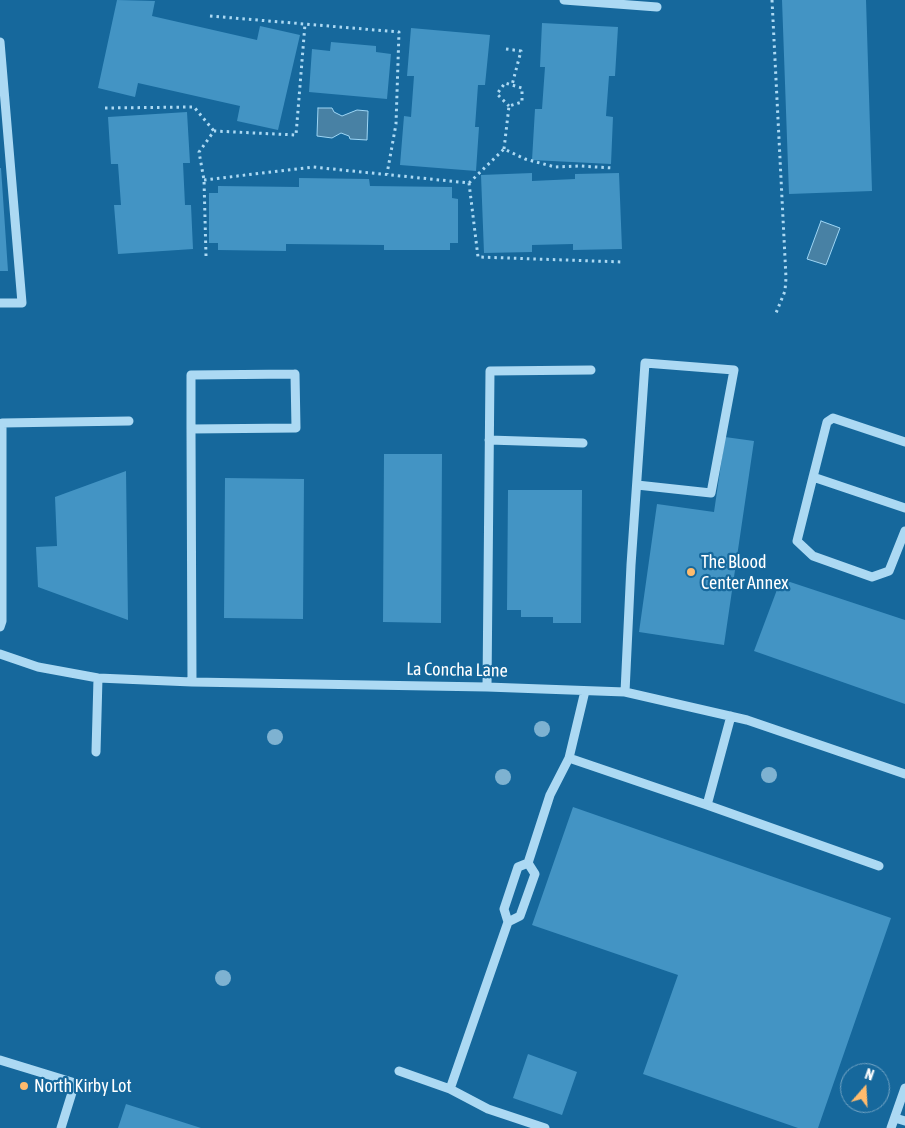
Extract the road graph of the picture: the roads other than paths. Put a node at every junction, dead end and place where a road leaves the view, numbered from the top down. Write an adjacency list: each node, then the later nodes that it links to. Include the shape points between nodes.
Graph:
1 (564, 0): 2 (street)
2 (657, 6)
3 (0, 42): 4 (street, via 22,303)
4 (0, 303)
5 (591, 370): 8 (street, via 490,371)
6 (129, 421): 15 (street, via 2,422)
7 (191, 429): 7 (street, via 296,428 295,374 191,375); 18 (street)
8 (489, 440): 10 (street); 19 (street)
9 (905, 442): 11 (street, via 833,418 827,422)
10 (583, 443)
11 (814, 477): 13 (street); 14 (street, via 798,541 813,556 872,577 889,571)
12 (637, 485): 12 (street, via 645,362 734,370 711,493); 21 (street)
13 (905, 508)
14 (905, 530)
15 (0, 627)
16 (0, 654): 17 (street, La Concha Lane, via 38,667)
17 (98, 678): 18 (street, La Concha Lane); 23 (street)
18 (192, 682): 19 (street, La Concha Lane)
19 (488, 687): 20 (street, La Concha Lane)
20 (585, 691): 21 (street, La Concha Lane); 24 (street)
21 (625, 692): 22 (street, La Concha Lane)
22 (731, 716): 25 (street, La Concha Lane); 26 (street)
23 (96, 752)
24 (568, 758): 26 (street); 27 (street, via 550,795)
25 (905, 774)
26 (707, 805): 28 (street)
27 (528, 863): 29 (street, via 518,867 512,884 504,909); 29 (street, via 535,874 520,916)
28 (879, 866)
29 (508, 922): 33 (street)
30 (0, 1060): 36 (street, via 76,1083)
31 (399, 1071): 33 (street)
32 (905, 1088): 34 (street)
33 (450, 1090): 37 (street, via 488,1109)
34 (895, 1118): 35 (street); 38 (street)
35 (905, 1121)
36 (61, 1128)
37 (545, 1128)
38 (891, 1128)

